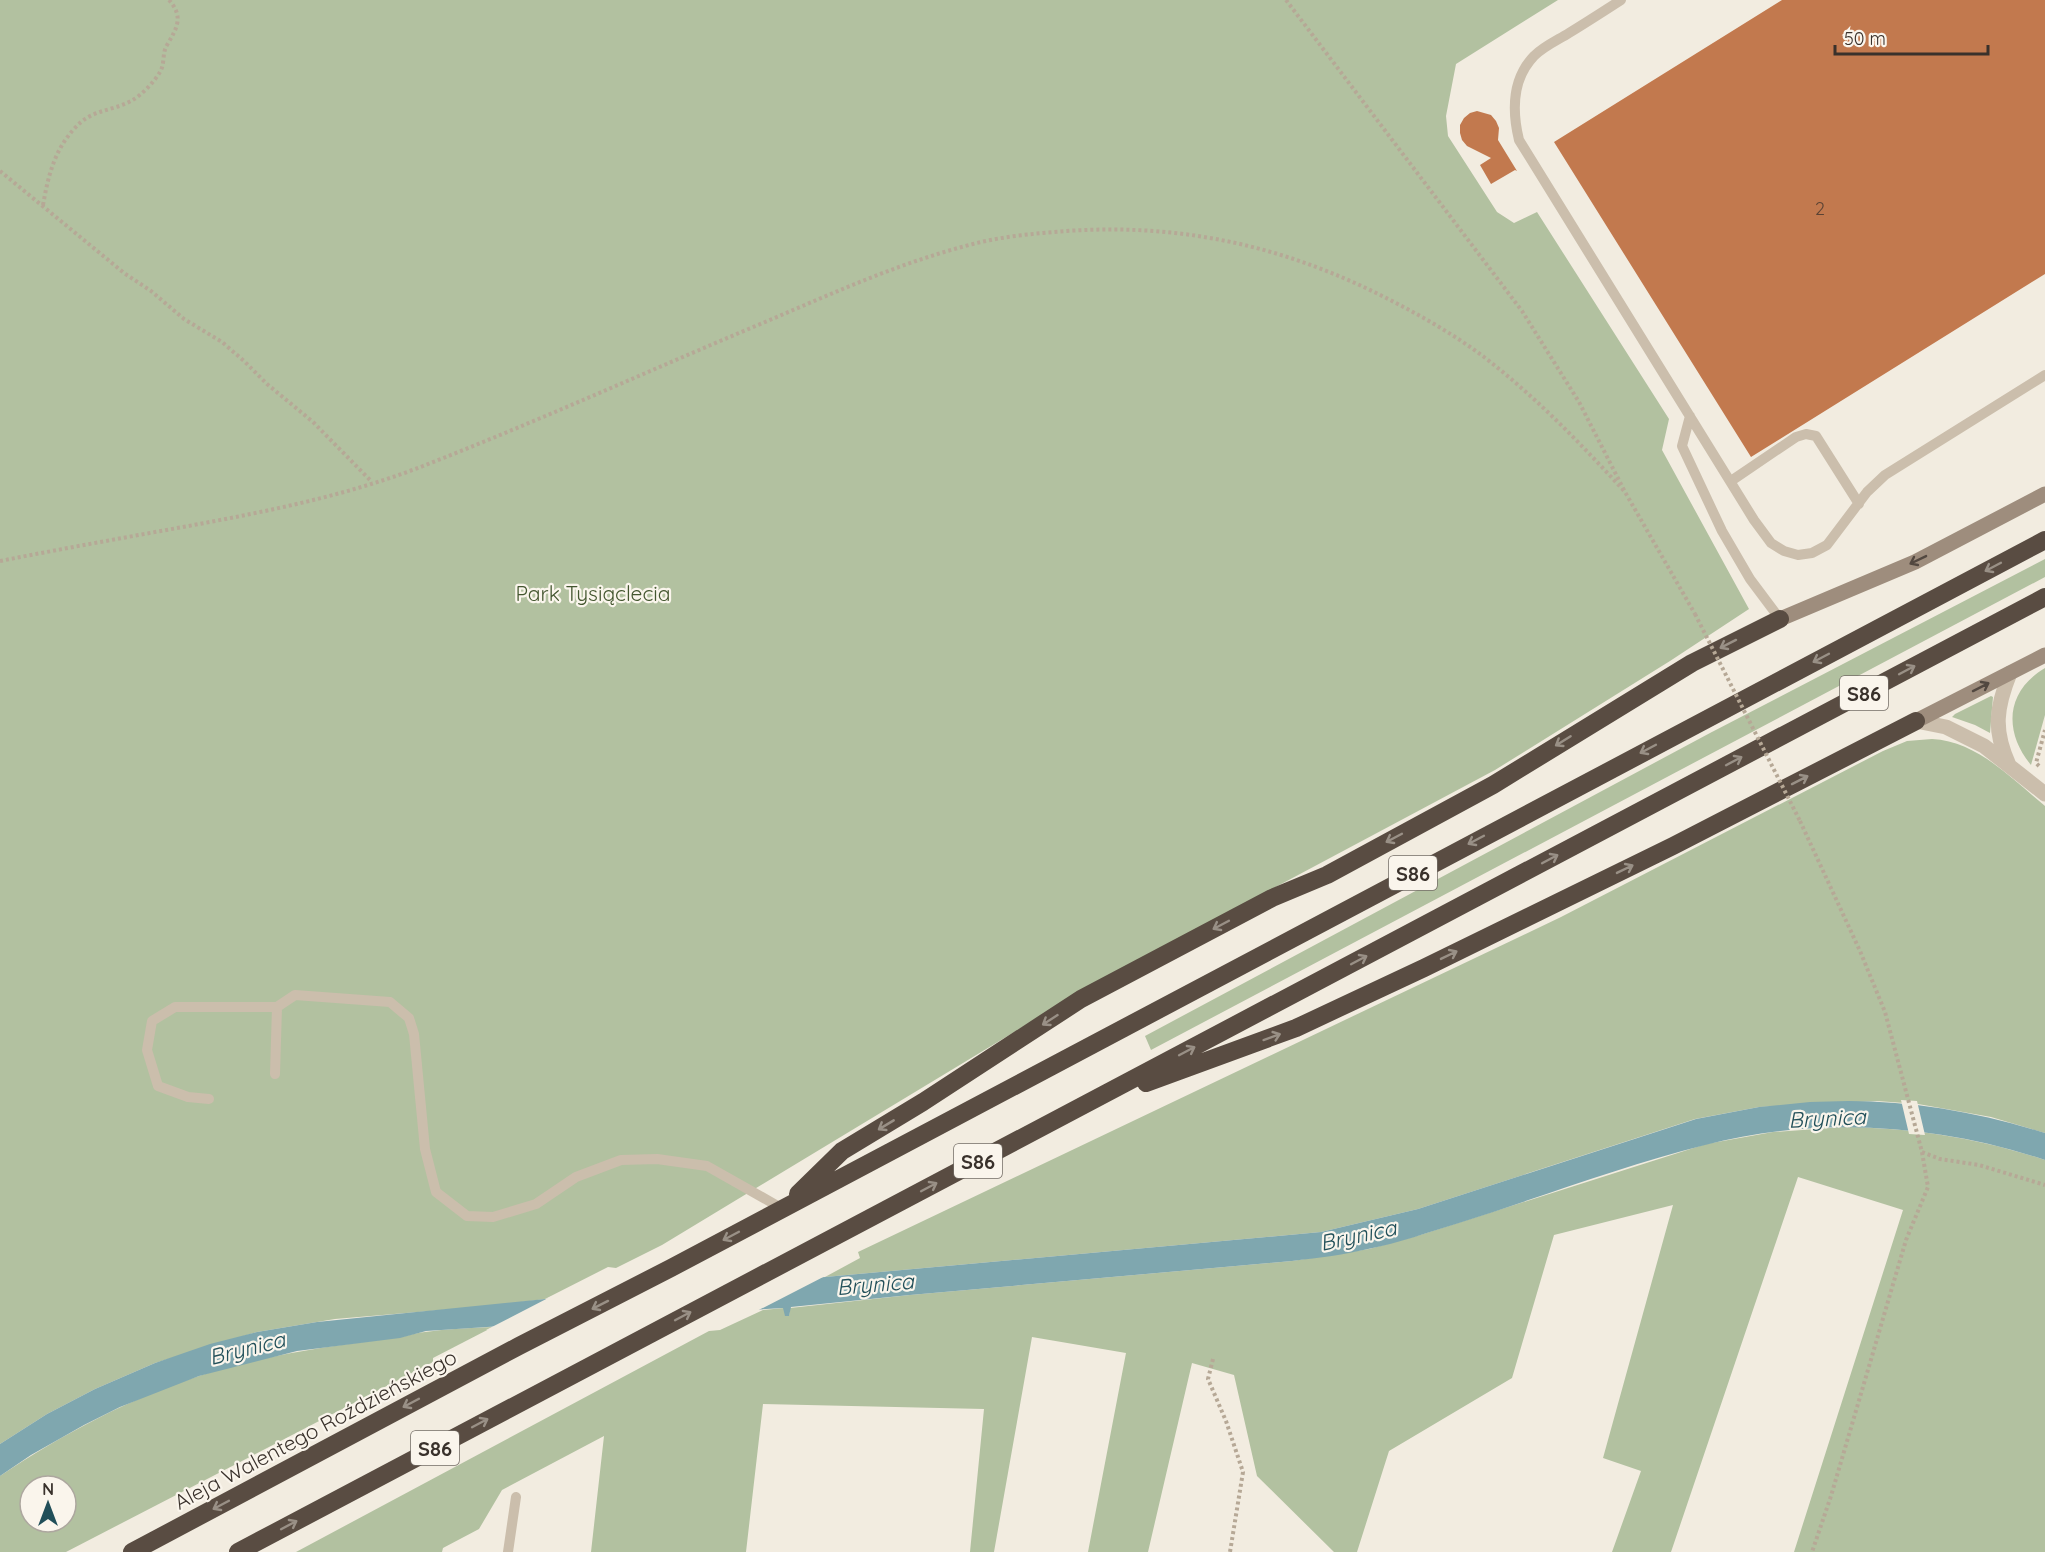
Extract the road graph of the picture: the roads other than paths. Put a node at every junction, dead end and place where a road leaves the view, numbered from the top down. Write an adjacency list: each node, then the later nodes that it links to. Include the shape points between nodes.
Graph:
1 (1621, 0): 3 (lane, via 1535,56 1517,87 1514,122 1527,154)
2 (2045, 375): 6 (lane, via 1885,475)
3 (1690, 416): 4 (lane); 9 (lane, via 1682,446 1722,531 1750,579)
4 (1731, 482): 6 (lane, via 1806,434 1816,436); 6 (lane, via 1771,543 1798,555 1827,546)
5 (2045, 495): 9 (main road, one-way to 9, via 1915,561)
6 (1859, 504)
7 (2045, 540): 19 (highway, S86, one-way to 19)
8 (2045, 597): 18 (highway, S86, one-way to 8)
9 (1780, 619): 19 (highway, one-way to 19, via 1692,663 1493,785 1327,875 1272,898 1081,999 842,1151)
10 (2045, 655): 11 (main road)
11 (2010, 673): 12 (main road, one-way to 11); 13 (street, via 1997,725)
12 (1916, 721): 13 (street, via 1946,727 1984,746); 18 (highway, one-way to 12, via 1296,1028 1673,846)
13 (2009, 765): 14 (street)
14 (2045, 794)
15 (277, 1007): 16 (lane); 17 (lane, via 176,1007 152,1021 147,1050 158,1086); 19 (lane, via 295,995 390,1002 409,1018 414,1034 425,1149 436,1192 467,1216 493,1217 536,1204 576,1177 621,1160 657,1159 706,1166)
16 (275, 1074)
17 (209, 1099)
18 (1080, 1108): 22 (highway, S86, one-way to 18)
19 (783, 1209): 21 (highway, Aleja Walentego Roździeńskiego / S86, one-way to 21)
20 (516, 1497): 23 (lane)
21 (132, 1552)
22 (238, 1552)
23 (508, 1552)

